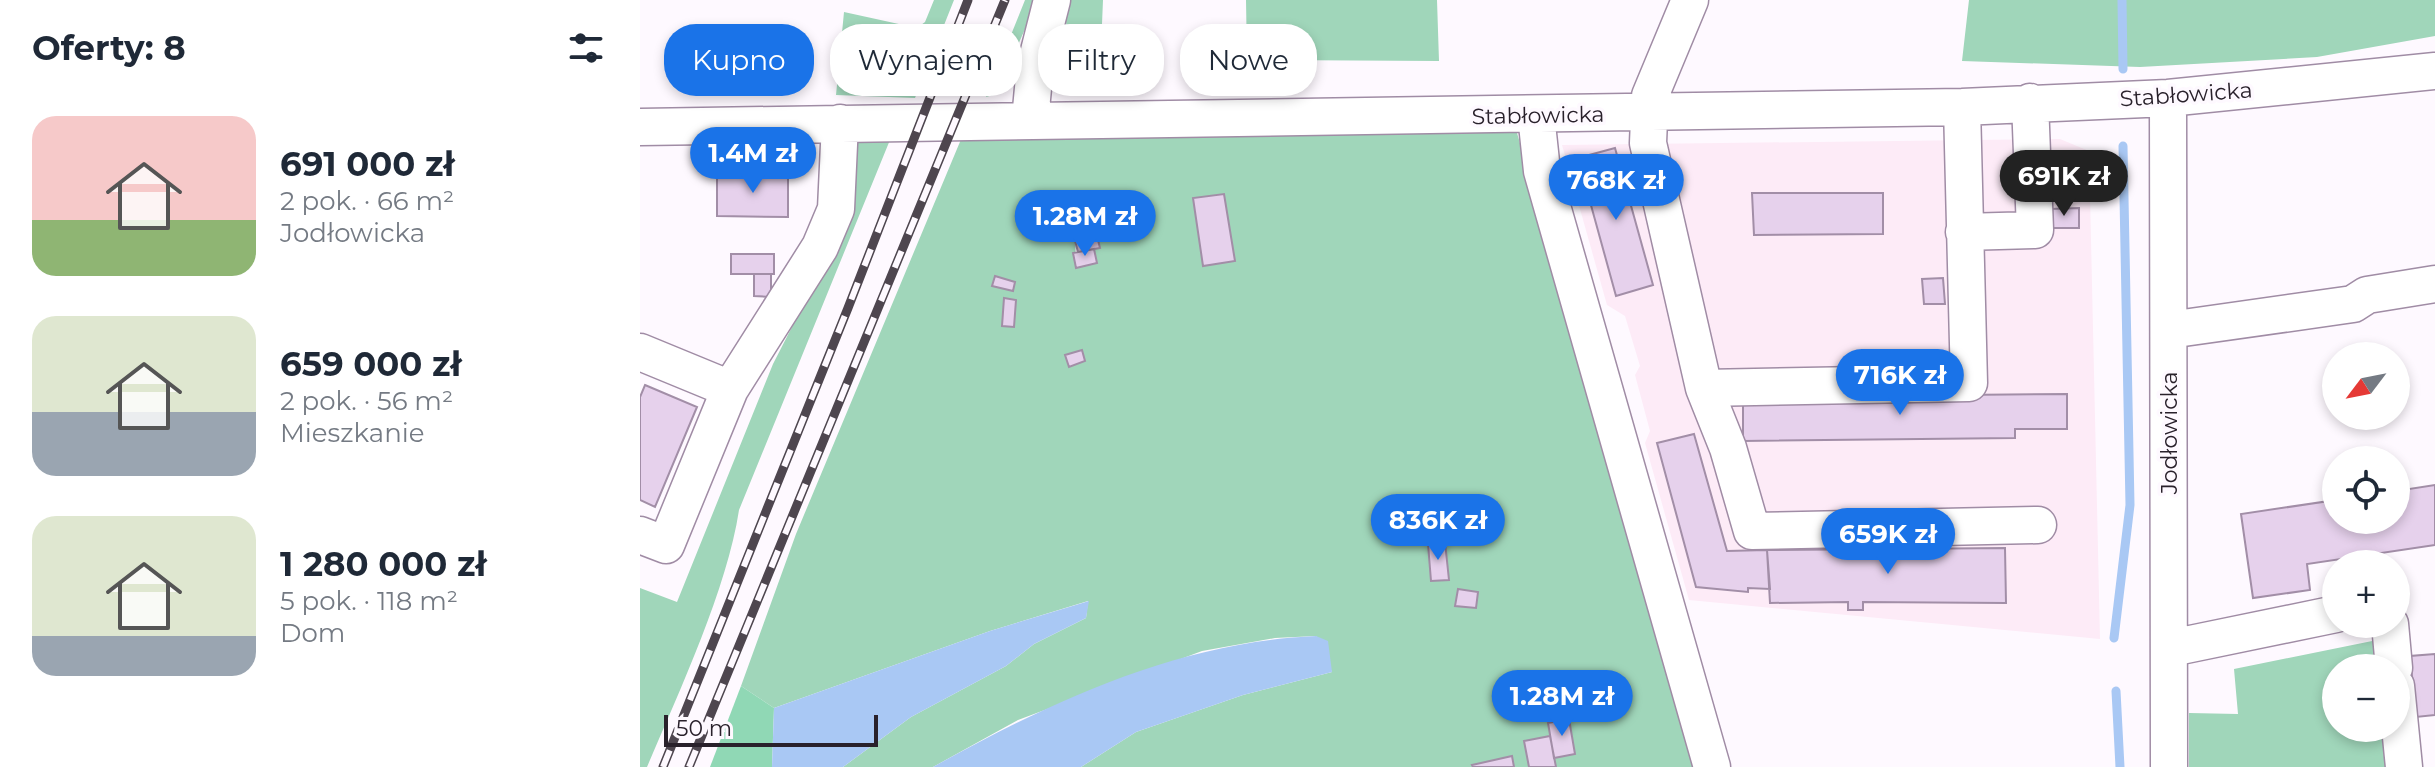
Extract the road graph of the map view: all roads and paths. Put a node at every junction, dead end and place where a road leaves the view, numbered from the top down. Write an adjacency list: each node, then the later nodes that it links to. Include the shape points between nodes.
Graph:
1 (1052, 0): 9 (street, via 1035,67)
2 (1690, 0): 7 (street, via 1650,96)
3 (2435, 71): 4 (street, Stabłowicka)
4 (2168, 98): 5 (street, Stabłowicka); 14 (street, Jodłowicka)
5 (2030, 102): 6 (street, Stabłowicka); 12 (street, via 2035,230)
6 (1962, 107): 7 (street, Stabłowicka); 12 (street)
7 (1650, 114): 8 (street, Stabłowicka); 16 (street, via 1648,143 1655,184)
8 (1536, 115): 9 (street, Stabłowicka); 23 (street, via 1542,171)
9 (1030, 120): 10 (street, Stabłowicka)
10 (840, 123): 11 (street, Stabłowicka); 17 (street, via 836,209 820,247)
11 (640, 127)
12 (1964, 232): 16 (street, via 1969,383)
13 (2435, 284): 14 (street, via 2367,295 2353,304)
14 (2169, 330): 21 (street, Jodłowicka)
15 (640, 352): 17 (street)
16 (1704, 388): 18 (street, via 1752,531)
17 (730, 389): 19 (street, via 666,545)
18 (2038, 525)
19 (640, 535)
20 (2322, 617): 21 (street)
21 (2171, 648): 24 (street, Jodłowicka)
22 (2402, 742): 25 (street)
23 (1712, 767)
24 (2169, 767)
25 (2404, 767)

